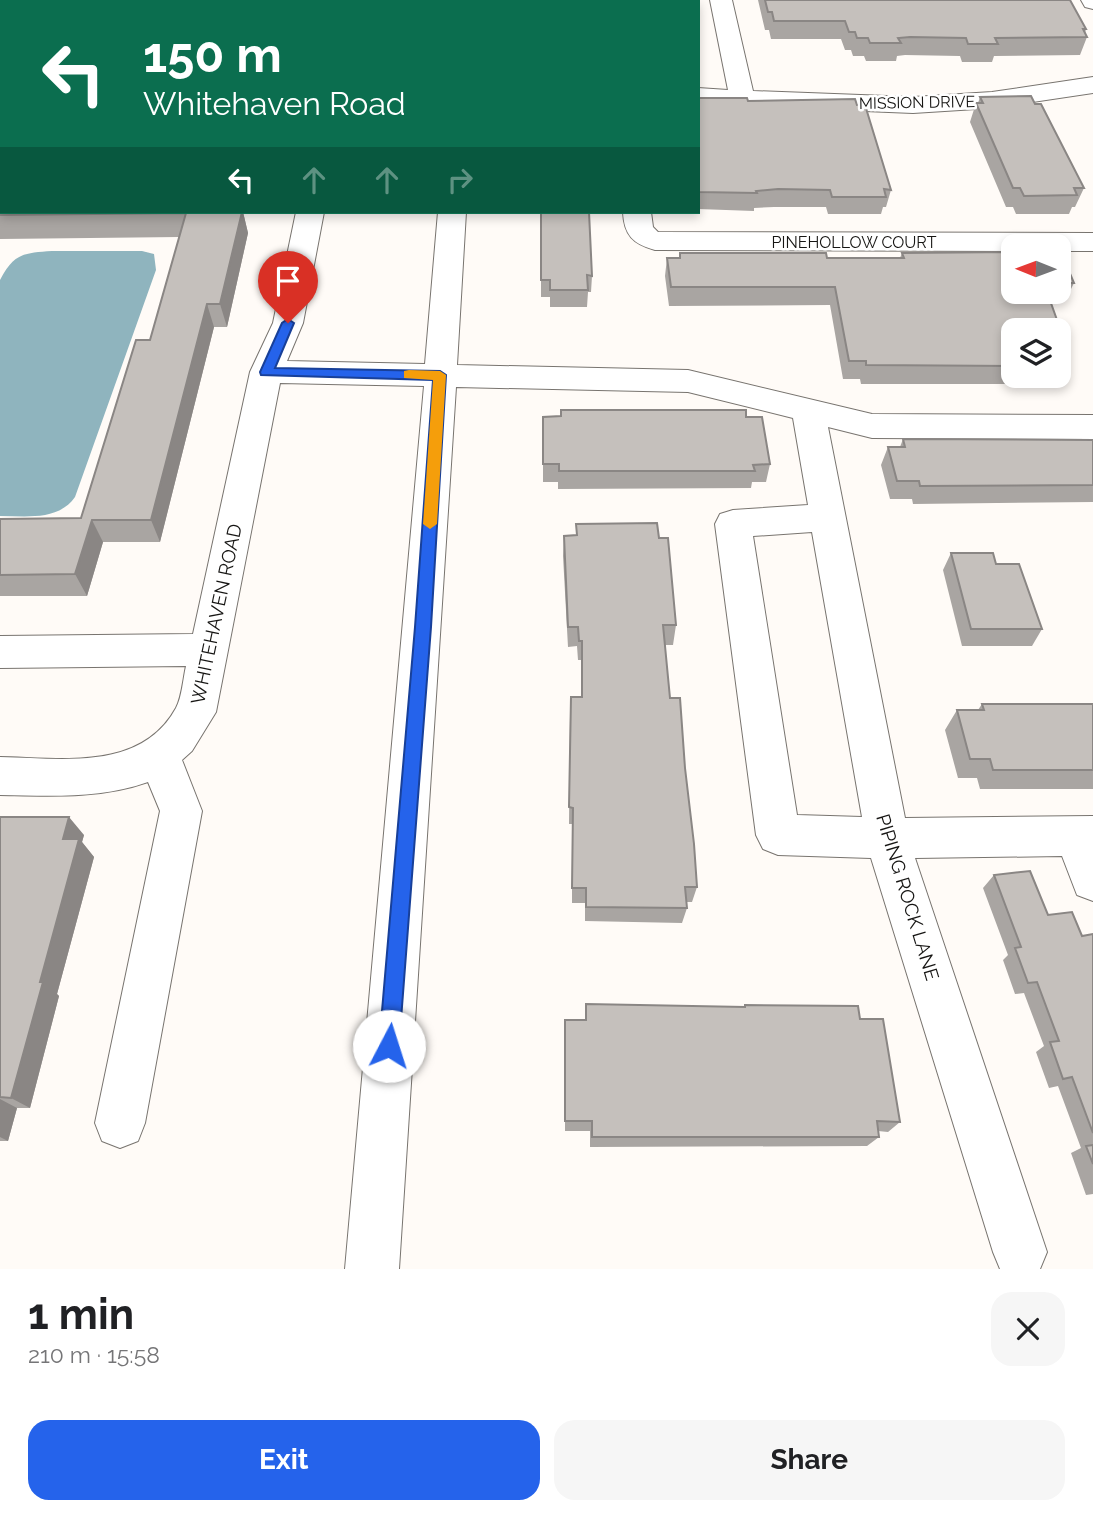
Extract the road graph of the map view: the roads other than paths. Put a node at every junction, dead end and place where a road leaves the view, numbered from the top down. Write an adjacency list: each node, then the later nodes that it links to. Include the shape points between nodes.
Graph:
1 (720, 0): 4 (street)
2 (1093, 85): 4 (street, MISSION DRIVE, via 992,100 913,105)
3 (700, 96): 4 (street, MISSION DRIVE)
4 (742, 96)
5 (310, 214): 9 (street, WHITEHAVEN ROAD, via 288,323)
6 (452, 214): 10 (street)
7 (637, 214): 8 (street, PINEHOLLOW COURT, via 642,236 659,242)
8 (1093, 242)
9 (266, 372): 10 (street); 14 (street, WHITEHAVEN ROAD)
10 (440, 375): 11 (street, via 688,381); 23 (street)
11 (808, 410): 12 (street, via 872,426); 13 (street, PIPING ROCK LANE)
12 (1093, 427)
13 (828, 517): 19 (street, PIPING ROCK LANE); 19 (street, via 733,524 778,835)
14 (209, 650): 15 (street); 16 (street, WHITEHAVEN ROAD, via 197,712 179,740)
15 (0, 652)
16 (155, 760): 17 (street, via 107,776); 21 (street, via 168,774 181,811)
17 (0, 776)
18 (1085, 836): 19 (street); 20 (street)
19 (887, 838): 22 (street, PIPING ROCK LANE)
20 (1093, 880)
21 (120, 1123)
22 (1020, 1252)
23 (372, 1269)

